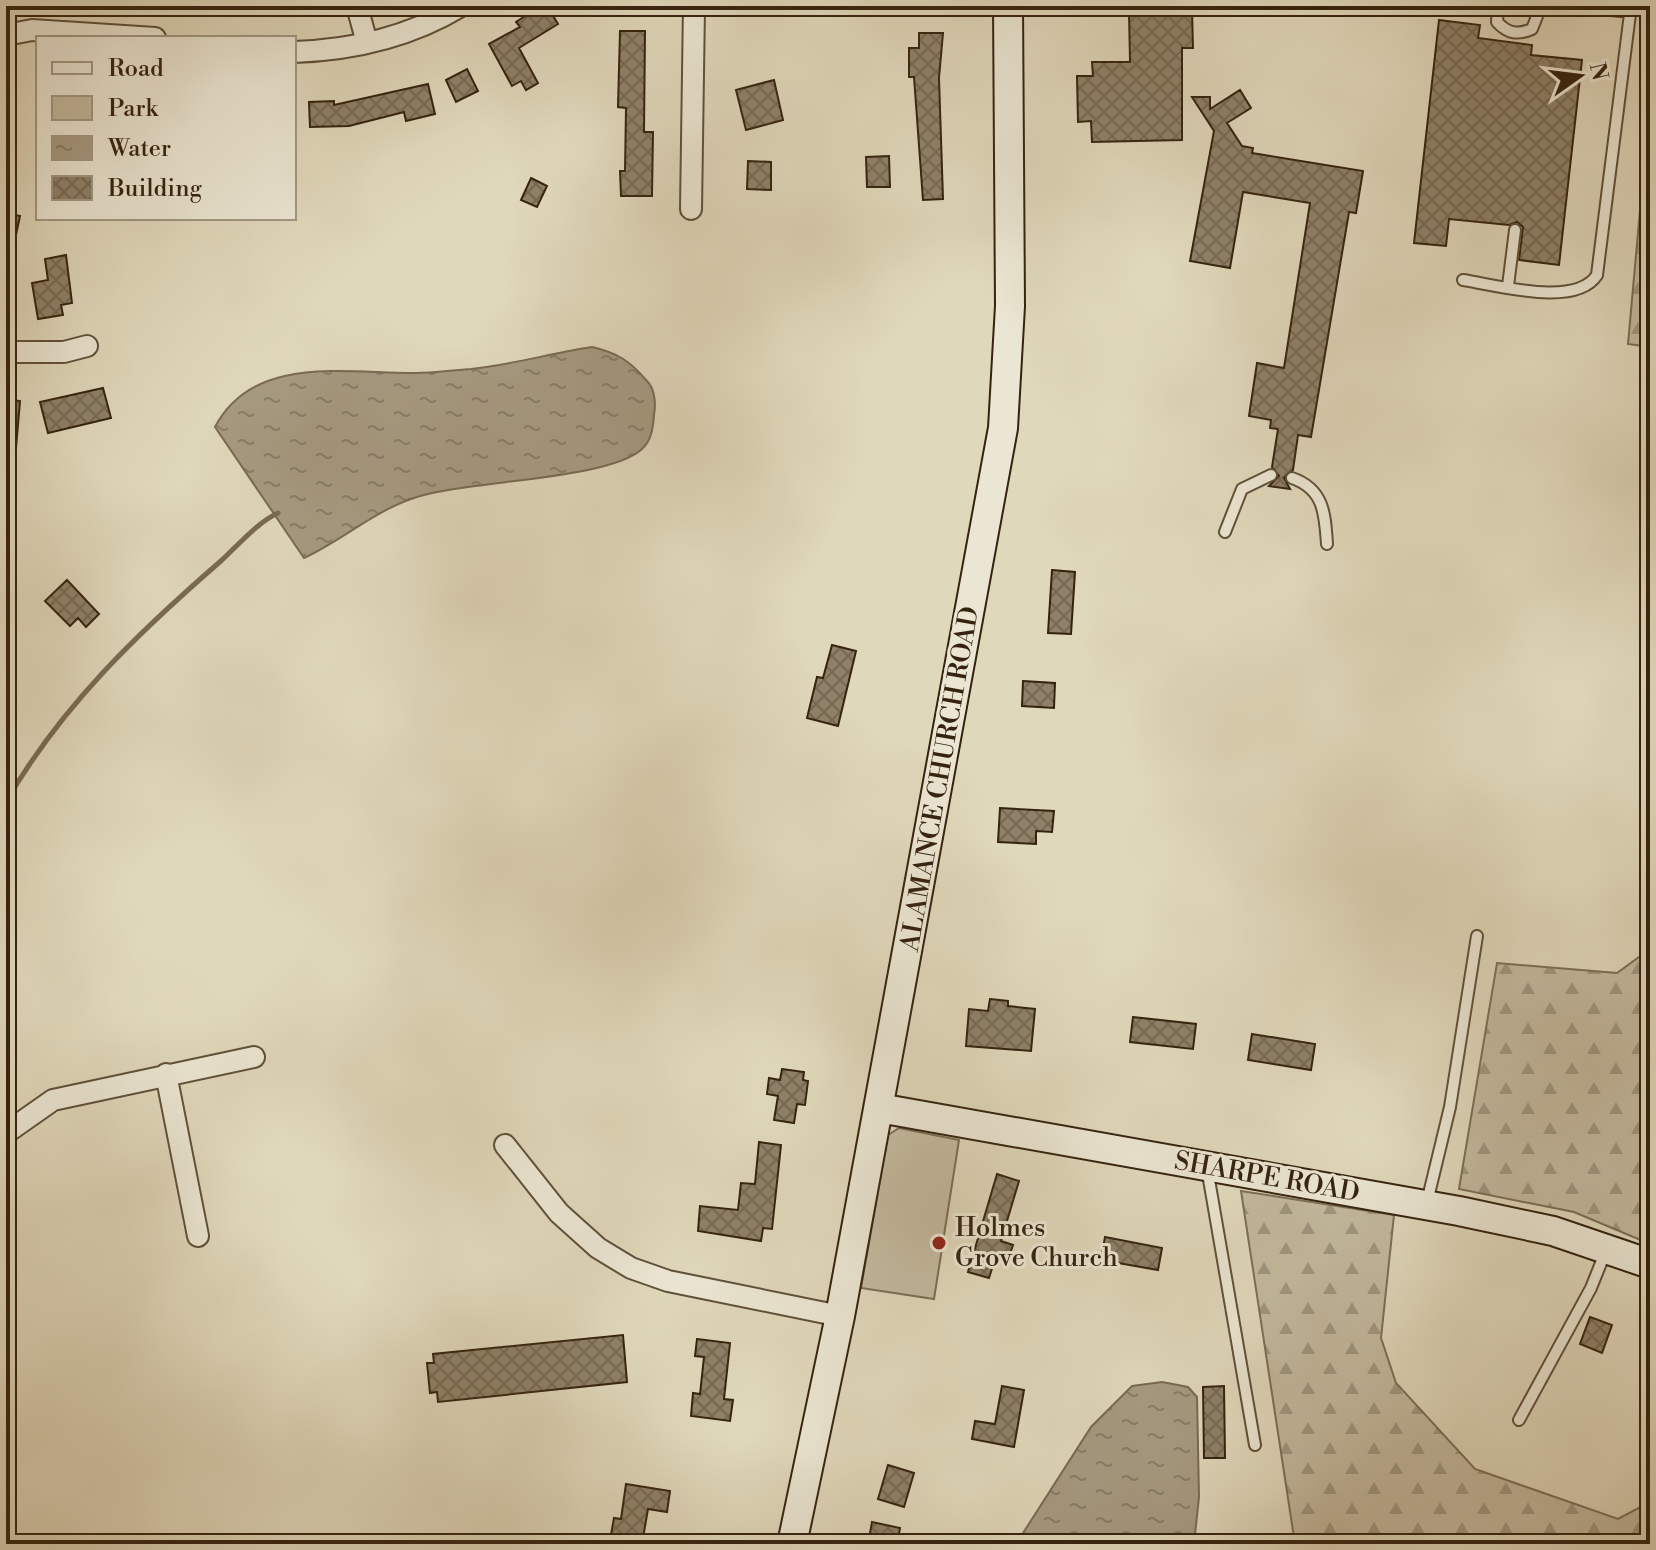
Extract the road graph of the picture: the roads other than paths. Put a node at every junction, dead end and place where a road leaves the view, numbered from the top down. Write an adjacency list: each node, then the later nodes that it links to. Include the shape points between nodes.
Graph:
1 (357, 6): 11 (street)
2 (461, 6): 11 (street, via 407,34)
3 (694, 6): 13 (street)
4 (1008, 6): 26 (main road, ALAMANCE CHURCH ROAD, via 1010,306 1003,428)
5 (1498, 6): 6 (lane, via 1497,22 1516,33 1532,29)
6 (1541, 6)
7 (1573, 6): 8 (lane)
8 (1630, 9): 16 (lane, via 1597,275 1582,291 1561,294)
9 (6, 35): 10 (street, via 32,30)
10 (124, 36)
11 (367, 43): 12 (street)
12 (296, 52)
13 (691, 209)
14 (1515, 230): 16 (lane)
15 (1463, 280): 16 (lane)
16 (1508, 286)
17 (87, 346): 18 (street, via 64,352)
18 (6, 352)
19 (1271, 475): 21 (lane, via 1242,489)
20 (1292, 478): 22 (lane, via 1309,484 1325,509)
21 (1225, 532)
22 (1327, 544)
23 (1477, 936): 30 (lane, via 1450,1107)
24 (254, 1057): 25 (street)
25 (166, 1074): 27 (street, via 53,1100); 31 (street)
26 (879, 1108): 29 (main road, SHARPE ROAD); 34 (main road, ALAMANCE CHURCH ROAD)
27 (6, 1133)
28 (505, 1145): 34 (street, via 559,1213 598,1248 631,1268 668,1281)
29 (1207, 1166): 30 (main road, SHARPE ROAD); 36 (lane)
30 (1427, 1205): 32 (main road, SHARPE ROAD)
31 (198, 1236)
32 (1608, 1247): 33 (main road, SHARPE ROAD); 35 (lane)
33 (1650, 1264)
34 (840, 1316): 37 (main road, ALAMANCE CHURCH ROAD)
35 (1519, 1420)
36 (1255, 1445)
37 (792, 1544)

